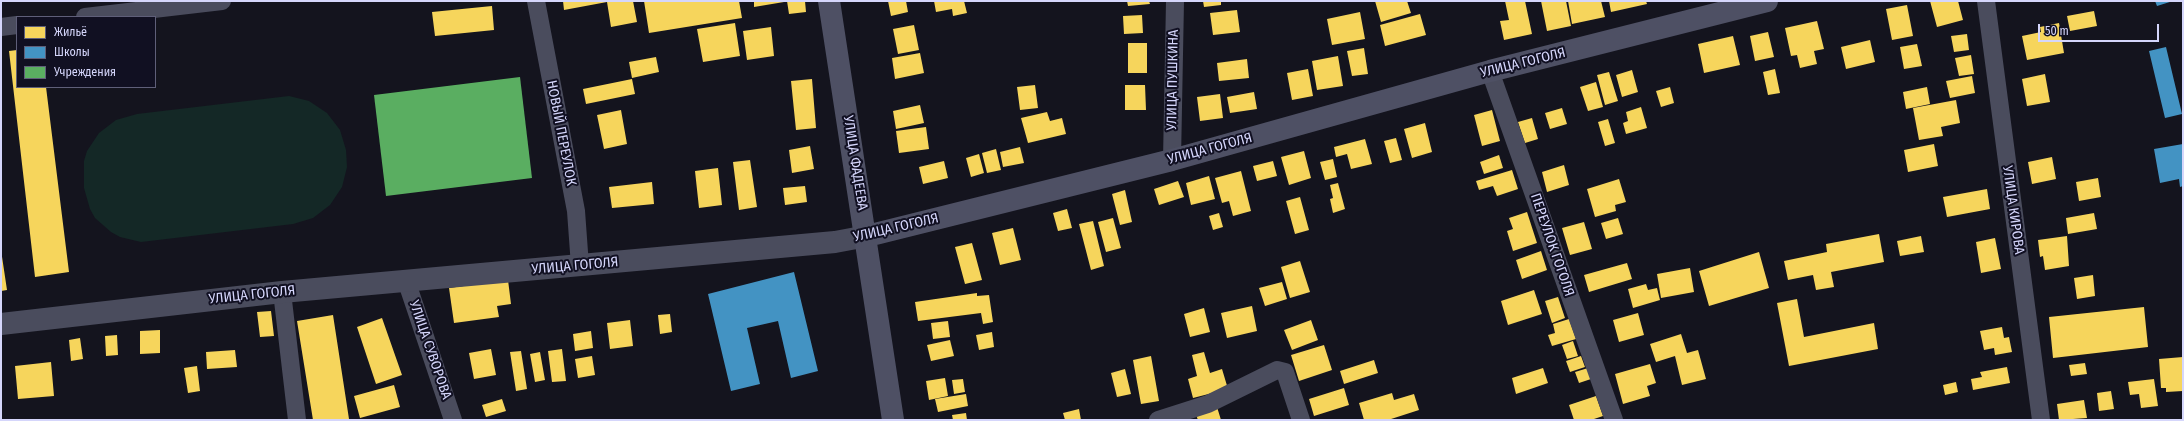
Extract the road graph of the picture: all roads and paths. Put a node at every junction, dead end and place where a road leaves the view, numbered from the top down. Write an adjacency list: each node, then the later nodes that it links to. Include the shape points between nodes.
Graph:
1 (222, 1): 7 (street)
2 (536, 1): 13 (street, НОВЫЙ ПЕРЕУЛОК, via 576,211)
3 (829, 1): 12 (main road, УЛИЦА ФАДЕЕВА)
4 (1175, 1): 11 (street, УЛИЦА ПУШКИНА)
5 (1768, 1): 10 (main road, УЛИЦА ГОГОЛЯ)
6 (1986, 1): 23 (street, УЛИЦА КИРОВА)
7 (94, 16)
8 (16, 25): 9 (street)
9 (1, 27)
10 (1490, 71): 11 (main road, УЛИЦА ГОГОЛЯ); 22 (street, ПЕРЕУЛОК ГОГОЛЯ)
11 (1172, 160): 12 (main road, УЛИЦА ГОГОЛЯ)
12 (866, 236): 13 (street, УЛИЦА ГОГОЛЯ, via 835,242); 19 (main road, УЛИЦА ФАДЕЕВА)
13 (580, 266): 14 (street, УЛИЦА ГОГОЛЯ)
14 (406, 280): 15 (street, УЛИЦА ГОГОЛЯ); 18 (street, УЛИЦА СУВОРОВА)
15 (282, 292): 16 (street, УЛИЦА ГОГОЛЯ); 17 (street)
16 (1, 324)
17 (297, 420)
18 (453, 420)
19 (893, 420)
20 (1158, 420): 21 (street, via 1208,404 1277,370 1285,372)
21 (1301, 420)
22 (1614, 420)
23 (2041, 420)

